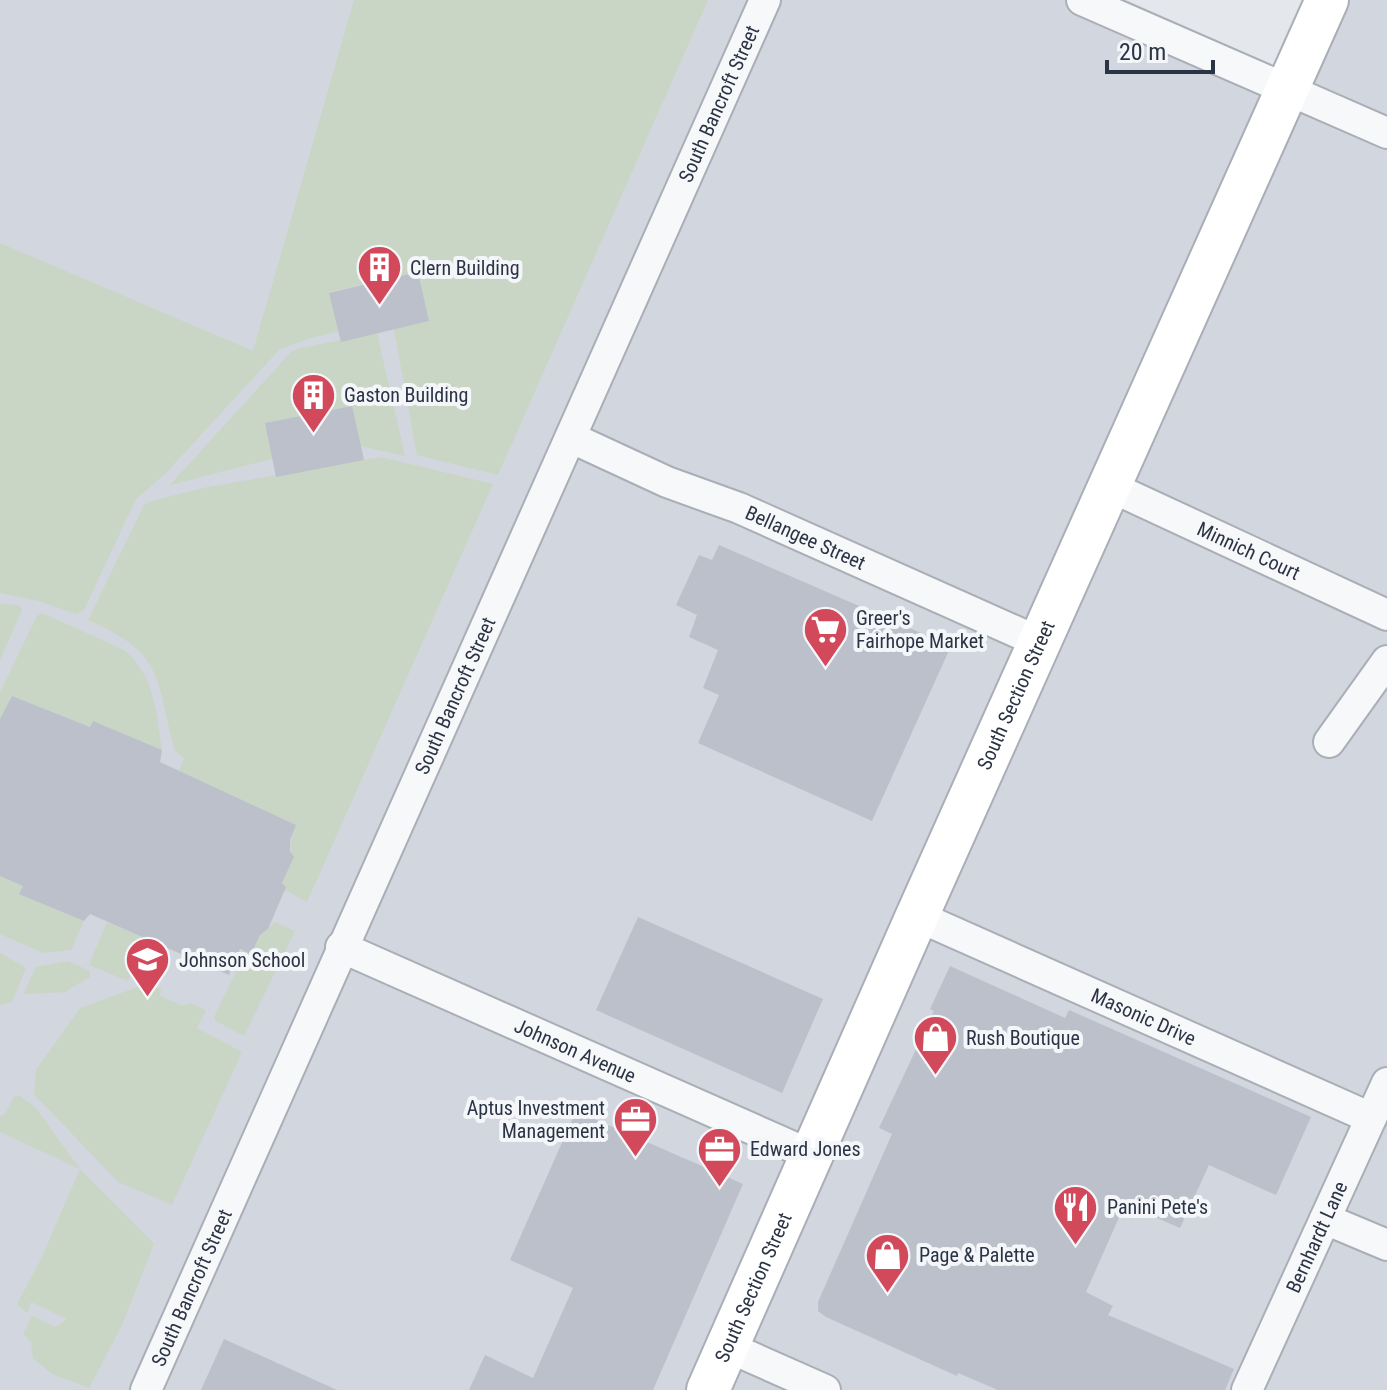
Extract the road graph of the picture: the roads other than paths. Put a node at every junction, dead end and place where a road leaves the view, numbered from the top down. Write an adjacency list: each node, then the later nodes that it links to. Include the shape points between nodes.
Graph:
1 (765, 0): 6 (street, South Bancroft Street)
2 (1082, 0): 4 (street)
3 (1327, 0): 4 (street, South Section Street)
4 (1285, 89): 5 (street); 7 (street, South Section Street)
5 (1387, 133)
6 (572, 438): 9 (street, Bellangee Street); 13 (street, South Bancroft Street)
7 (1109, 486): 8 (street, Minnich Court); 9 (street, South Section Street)
8 (1387, 615)
9 (1039, 642): 12 (street, South Section Street)
10 (1387, 661): 11 (street)
11 (1329, 742)
12 (917, 916): 15 (street, Masonic Drive); 16 (street, South Section Street)
13 (341, 947): 16 (street, Johnson Avenue); 20 (street, South Bancroft Street)
14 (1387, 1083): 15 (street, Bernhardt Lane)
15 (1371, 1118): 17 (street, Bernhardt Lane)
16 (811, 1155): 19 (street, South Section Street)
17 (1325, 1219): 18 (street); 23 (street, Bernhardt Lane)
18 (1387, 1245)
19 (728, 1347): 21 (street, South Section Street); 22 (street)
20 (146, 1390)
21 (708, 1390)
22 (825, 1390)
23 (1247, 1390)

